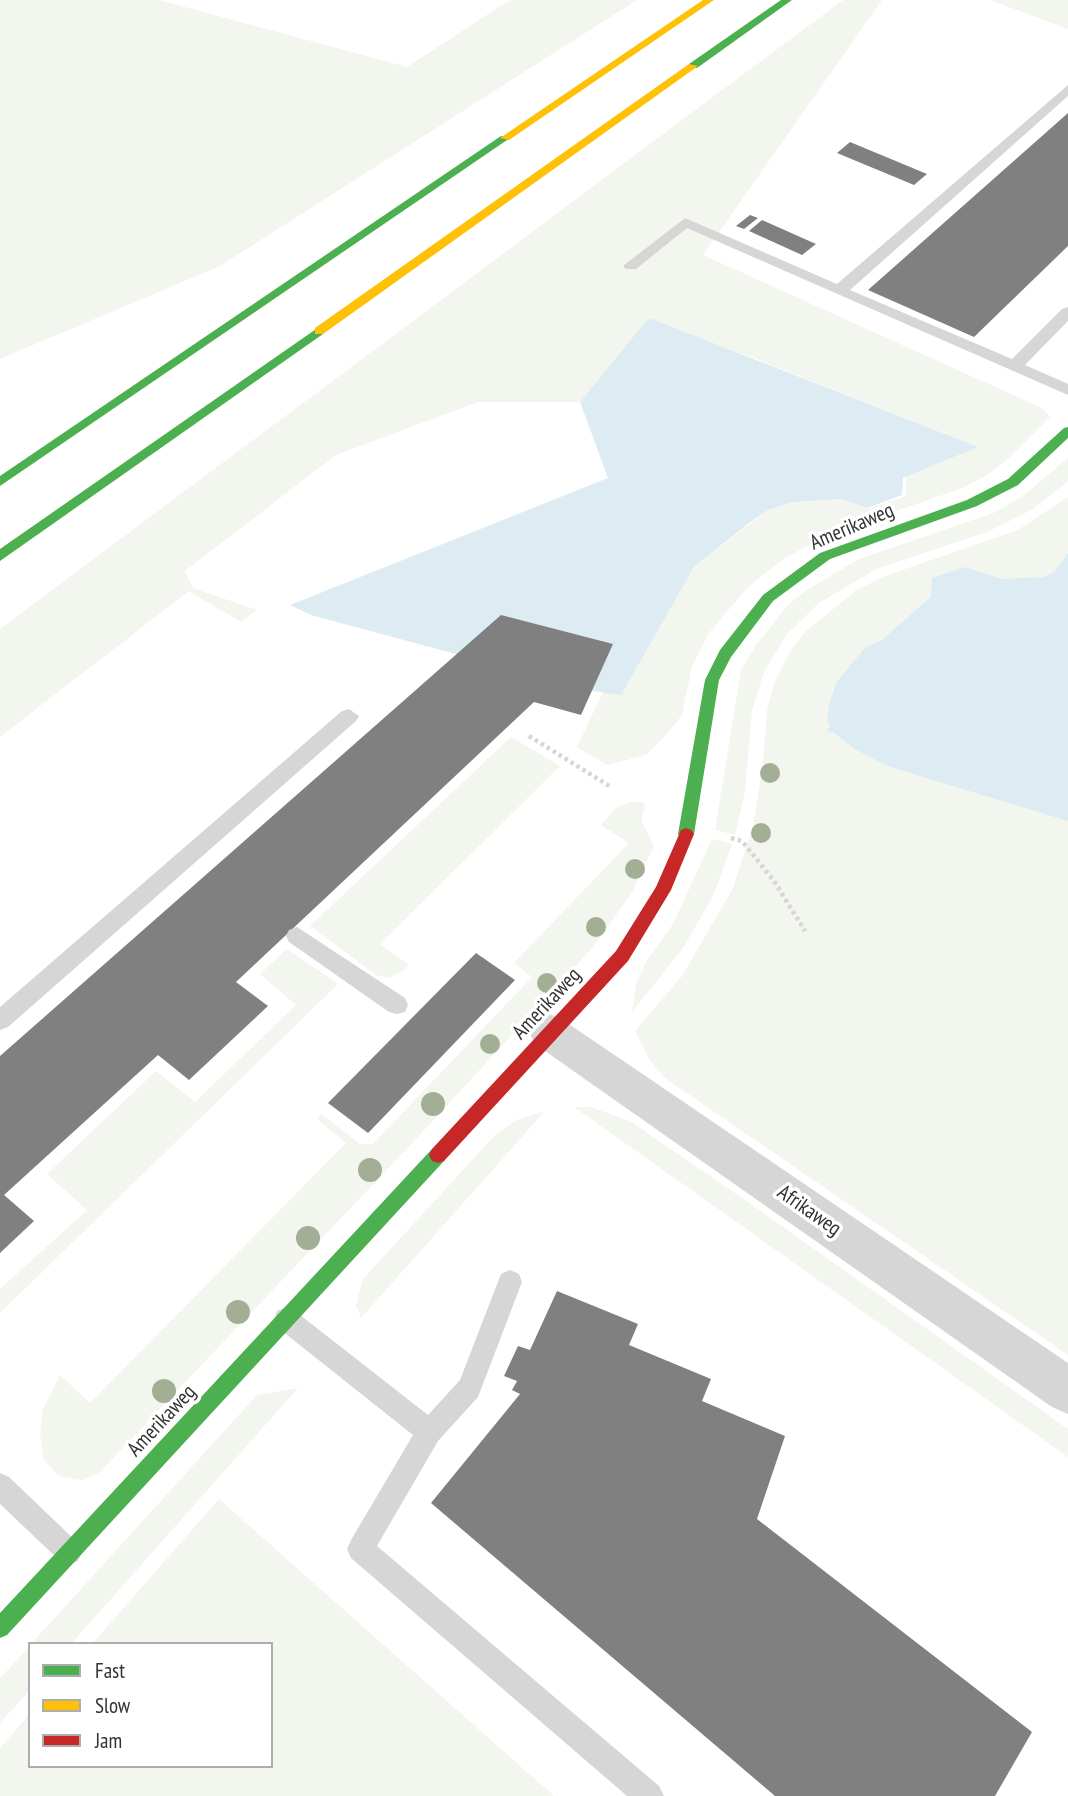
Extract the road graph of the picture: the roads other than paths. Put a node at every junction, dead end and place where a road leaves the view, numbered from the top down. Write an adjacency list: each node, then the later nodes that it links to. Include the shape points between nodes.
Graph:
1 (709, 0): 10 (main road)
2 (787, 0): 11 (main road)
3 (1068, 89): 5 (lane)
4 (631, 266): 5 (lane, via 685,222)
5 (839, 290): 7 (lane)
6 (1068, 312): 7 (lane)
7 (1014, 366): 8 (lane)
8 (1068, 390)
9 (1068, 431): 16 (main road, Amerikaweg, via 1013,482 972,503 825,556 768,598 725,654 712,680 688,828 663,890 622,956)
10 (0, 482)
11 (0, 556)
12 (349, 716): 15 (lane)
13 (297, 936): 14 (lane)
14 (397, 1005)
15 (0, 1020)
16 (549, 1032): 18 (main road, Amerikaweg); 19 (street, Afrikaweg)
17 (510, 1282): 20 (lane, via 469,1388)
18 (286, 1319): 20 (lane); 22 (main road, Amerikaweg)
19 (1068, 1391)
20 (429, 1432): 24 (lane, via 360,1549)
21 (0, 1486): 22 (lane)
22 (69, 1552): 23 (main road, Amerikaweg)
23 (0, 1628)
24 (649, 1796)

